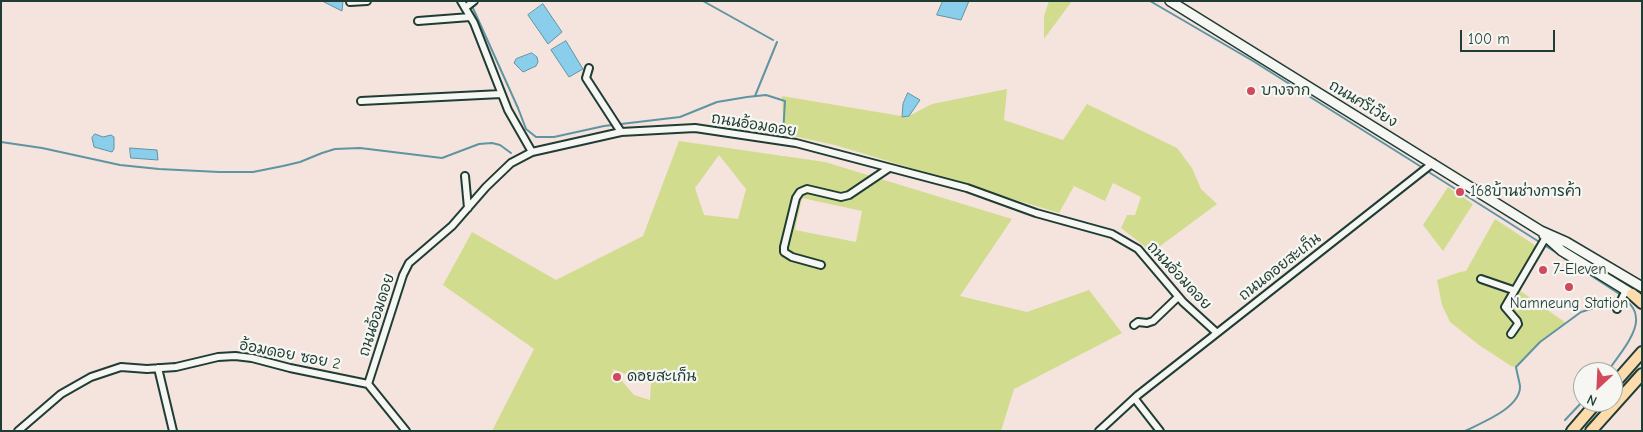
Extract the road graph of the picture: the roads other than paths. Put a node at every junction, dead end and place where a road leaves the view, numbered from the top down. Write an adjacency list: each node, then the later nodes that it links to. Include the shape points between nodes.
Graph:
1 (367, 1): 5 (street)
2 (461, 1): 6 (street)
3 (474, 1): 6 (street)
4 (1170, 1): 14 (main road, ถนนศรีเวียง)
5 (350, 2)
6 (465, 8): 7 (street)
7 (470, 17): 8 (street); 10 (street)
8 (418, 21)
9 (589, 68): 12 (street, via 586,78)
10 (502, 94): 11 (street); 13 (street)
11 (361, 101)
12 (621, 132): 13 (street, ถนนอ้อมดอย); 15 (street, ถนนอ้อมดอย, via 695,128 796,143)
13 (532, 152): 17 (street, ถนนอ้อมดอย, via 511,163)
14 (1433, 163): 18 (main road, ถนนศรีเวียง); 29 (street, ถนนดอยสะเก็น)
15 (889, 168): 19 (street, via 849,196 807,188 800,192 784,252); 24 (street, ถนนอ้อมดอย, via 967,188 1036,213 1112,234 1138,249)
16 (465, 176): 17 (street)
17 (468, 208): 35 (street, ถนนอ้อมดอย, via 409,263)
18 (1542, 239): 21 (main road, ถนนศรีเวียง, via 1566,242); 22 (street); 23 (main road, ถนนศรีเวียง)
19 (821, 265)
20 (1481, 279): 22 (street)
21 (1642, 287)
22 (1513, 290): 30 (street, via 1504,307 1518,322)
23 (1627, 293): 25 (main road, ถนนศรีเวียง); 26 (main road); 27 (street)
24 (1178, 296): 28 (street, via 1153,321); 29 (street, ถนนอ้อมดอย)
25 (1642, 300)
26 (1642, 303)
27 (1617, 309)
28 (1134, 325)
29 (1216, 333): 36 (street, ถนนดอยสะเก็น)
30 (1511, 334)
31 (1642, 352): 33 (main road)
32 (158, 368): 35 (street, อ้อมดอย ซอย 2, via 234,356); 39 (street, อ้อมดอย ซอย 2, via 121,367 91,377 61,394); 40 (street)
33 (1623, 374)
34 (1642, 374): 44 (main road)
35 (368, 384): 38 (street)
36 (1135, 399): 41 (street, ถนนดอยสะเก็น); 42 (street)
37 (1589, 412): 43 (main road)
38 (403, 430)
39 (18, 431)
40 (173, 431)
41 (1099, 431)
42 (1160, 431)
43 (1572, 431)
44 (1591, 431)

